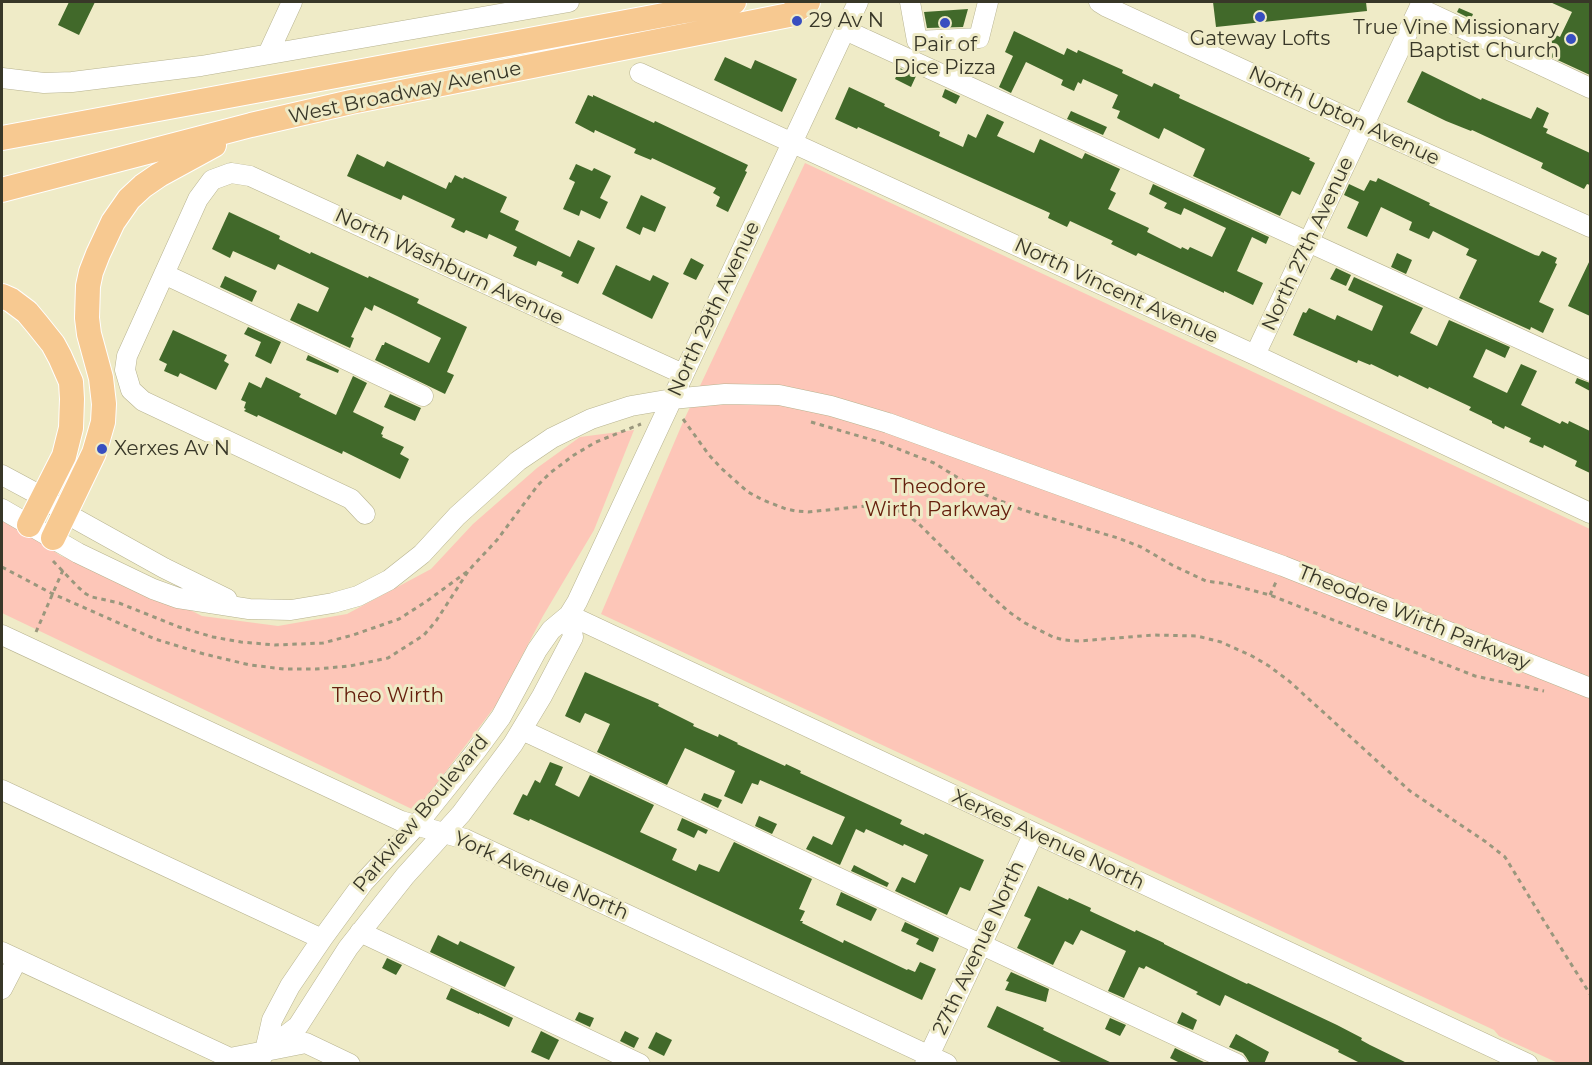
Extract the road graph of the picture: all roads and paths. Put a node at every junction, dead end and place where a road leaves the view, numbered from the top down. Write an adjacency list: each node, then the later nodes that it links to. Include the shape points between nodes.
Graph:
1 (292, 2): 13 (street)
2 (487, 2): 11 (street)
3 (569, 2): 11 (street)
4 (734, 2): 19 (main road, West Broadway Avenue)
5 (808, 2): 17 (main road, West Broadway Avenue, via 789,15)
6 (858, 2): 12 (street, North 29th Avenue)
7 (910, 2): 8 (street, via 917,41 979,38)
8 (988, 2)
9 (1099, 2): 18 (street, North Upton Avenue)
10 (1421, 5): 16 (street); 18 (street, North 27th Avenue)
11 (510, 12): 13 (street)
12 (846, 30): 20 (street, North 29th Avenue); 23 (street)
13 (268, 54): 15 (street, via 72,82)
14 (640, 73): 20 (street, North Vincent Avenue)
15 (2, 78)
16 (1590, 88)
17 (251, 125): 21 (main road, West Broadway Avenue); 37 (main road, via 143,186 113,222 91,272 87,303 89,334 101,378 103,422 94,453)
18 (1364, 126): 22 (street, North Upton Avenue); 23 (street, North 27th Avenue)
19 (2, 138)
20 (792, 143): 26 (street, North Vincent Avenue); 28 (street, North 29th Avenue)
21 (2, 190)
22 (1590, 227)
23 (1309, 242): 26 (street, North 27th Avenue); 27 (street)
24 (164, 274): 28 (street, North Washburn Avenue, via 198,199 212,180 231,173 250,176); 29 (street); 39 (street, via 127,356 125,370 131,390 143,401 351,499)
25 (2, 296): 35 (main road, via 27,312 37,324 53,344 71,382 71,428 64,456)
26 (1255, 355): 38 (street, North Vincent Avenue)
27 (1590, 371)
28 (683, 374): 30 (street, North 29th Avenue)
29 (423, 396)
30 (676, 408): 31 (path); 45 (street, Theodore Wirth Parkway, via 631,406 552,438 486,488 422,554 389,580 358,596 291,610); 46 (street, North 29th Avenue); 49 (street, Theodore Wirth Parkway, via 725,394 779,395 888,423 1282,566); 61 (path, via 709,455 748,492 796,511 875,505 903,513 1009,612 1053,637 1079,641 1197,636 1221,642 1269,666 1410,791 1505,856)
31 (690, 416)
32 (805, 420): 50 (path, via 934,463 986,495 1142,547 1206,581 1270,595 1475,676)
33 (638, 425): 44 (path, via 574,455 538,485 469,570 424,635 388,658 316,669 250,665 155,639)
34 (2, 476): 35 (street, Theodore Wirth Parkway)
35 (43, 497): 37 (street, Theodore Wirth Parkway); 40 (main road)
36 (2, 509): 40 (street, Theodore Wirth Parkway)
37 (65, 513): 41 (main road); 45 (street, Theodore Wirth Parkway)
38 (1590, 513)
39 (365, 514)
40 (29, 525): 41 (street, Theodore Wirth Parkway)
41 (53, 538): 45 (street, Theodore Wirth Parkway, via 153,589 178,598)
42 (2, 567): 44 (path)
43 (63, 570): 44 (path)
44 (53, 594): 48 (path)
45 (249, 609)
46 (569, 615): 51 (street, Parkview Boulevard, via 573,636); 53 (street, Parkview Boulevard, via 550,630 501,717); 55 (street, Xerxes Avenue North)
47 (2, 635): 48 (street, York Avenue North)
48 (29, 648): 53 (street, York Avenue North)
49 (1590, 688)
50 (1551, 692)
51 (522, 730): 54 (street, Parkview Boulevard); 58 (street)
52 (2, 790): 57 (street)
53 (416, 826): 54 (street, York Avenue North); 57 (street, Parkview Boulevard, via 363,883)
54 (443, 832): 56 (street, Parkview Boulevard); 64 (street, York Avenue North)
55 (1034, 833): 58 (street, 27th Avenue North); 62 (street, Xerxes Avenue North)
56 (360, 932): 63 (street, Parkview Boulevard, via 298,1026); 67 (street)
57 (322, 939): 63 (street, Parkview Boulevard, via 272,1020)
58 (981, 945): 64 (street, 27th Avenue North); 68 (street)
59 (9, 956): 60 (street); 63 (street, via 230,1058)
60 (2, 989)
61 (1590, 994)
62 (1490, 1055): 69 (street, Xerxes Avenue North)
63 (262, 1057): 65 (street); 66 (street, via 306,1043)
64 (934, 1061)
65 (289, 1064)
66 (350, 1064)
67 (640, 1064)
68 (1237, 1064)
69 (1528, 1064)

